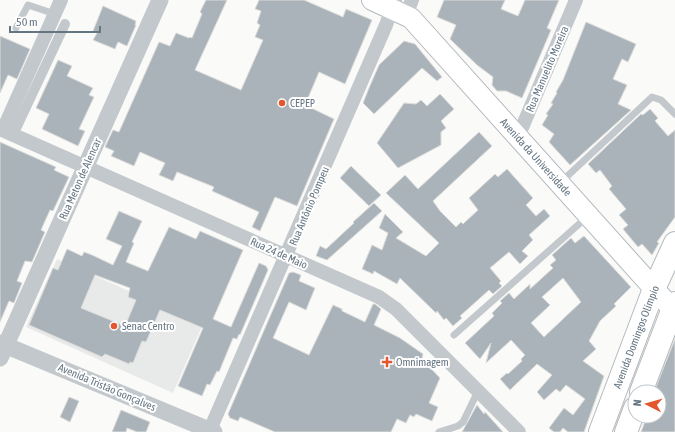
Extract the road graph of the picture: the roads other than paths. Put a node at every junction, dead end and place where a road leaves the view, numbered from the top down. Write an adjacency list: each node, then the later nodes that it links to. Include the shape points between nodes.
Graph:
1 (61, 0): 6 (street)
2 (160, 0): 11 (street, Rua Meton de Alencar)
3 (372, 0): 5 (main road)
4 (576, 0): 10 (street, Rua Manuelito Moreira)
5 (398, 5): 10 (main road, Avenida da Universidade); 15 (street, Rua Antônio Pompeu)
6 (60, 19): 7 (lane, via 28,5); 9 (street)
7 (16, 28)
8 (675, 114): 12 (lane, via 661,100 652,97)
9 (5, 132): 11 (street, Rua 24 de Maio)
10 (518, 138): 12 (main road, Avenida da Universidade)
11 (86, 167): 15 (street, Rua 24 de Maio); 19 (street, Rua Meton de Alencar)
12 (560, 184): 13 (main road, Avenida da Universidade)
13 (589, 216): 16 (main road, Avenida da Universidade); 18 (lane)
14 (675, 243): 16 (main road, Avenida Domingos Olímpio)
15 (287, 256): 21 (street, Rua 24 de Maio, via 379,296 396,309); 22 (street, Rua Antônio Pompeu)
16 (654, 289): 17 (main road, Avenida da Universidade); 25 (main road, Avenida Domingos Olímpio)
17 (674, 308): 20 (main road)
18 (454, 335)
19 (2, 349): 22 (street, Avenida Tristão Gonçalves)
20 (644, 384)
21 (478, 390): 23 (lane, via 463,422); 24 (street, Rua 24 de Maio)
22 (211, 431)
23 (439, 432)
24 (519, 432)
25 (600, 432)

